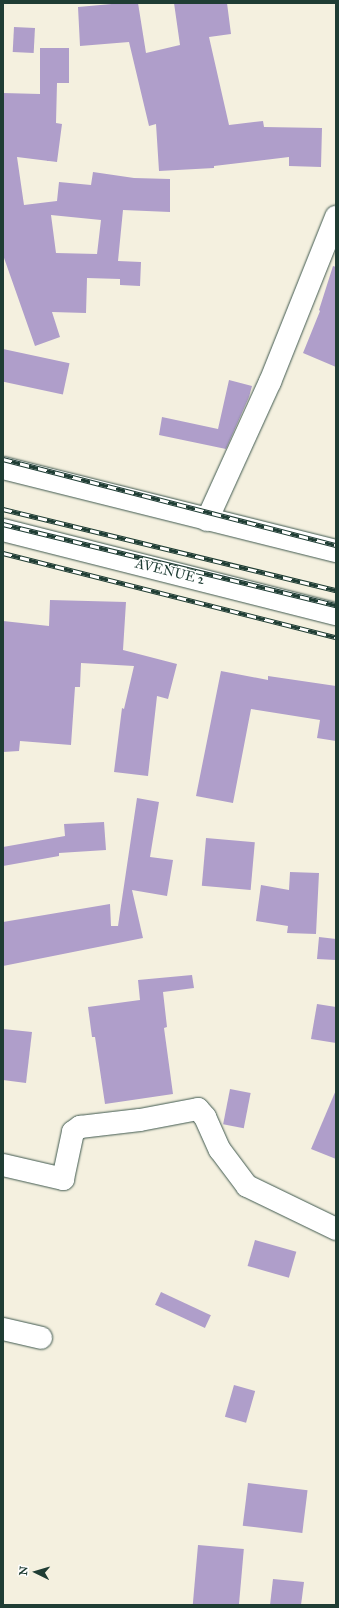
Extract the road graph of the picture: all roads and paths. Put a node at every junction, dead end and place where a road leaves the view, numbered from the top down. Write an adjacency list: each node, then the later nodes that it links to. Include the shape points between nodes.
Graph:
1 (336, 217): 3 (street, via 270,382)
2 (3, 468): 3 (street)
3 (207, 520): 5 (street)
4 (3, 530): 6 (street, AVENUE 2)
5 (336, 550)
6 (336, 614)
7 (3, 1165): 8 (street, via 63,1179 73,1132 80,1126 140,1120 198,1109 205,1117 220,1150 247,1186)
8 (336, 1229)
9 (3, 1329): 10 (street)
10 (41, 1338)

